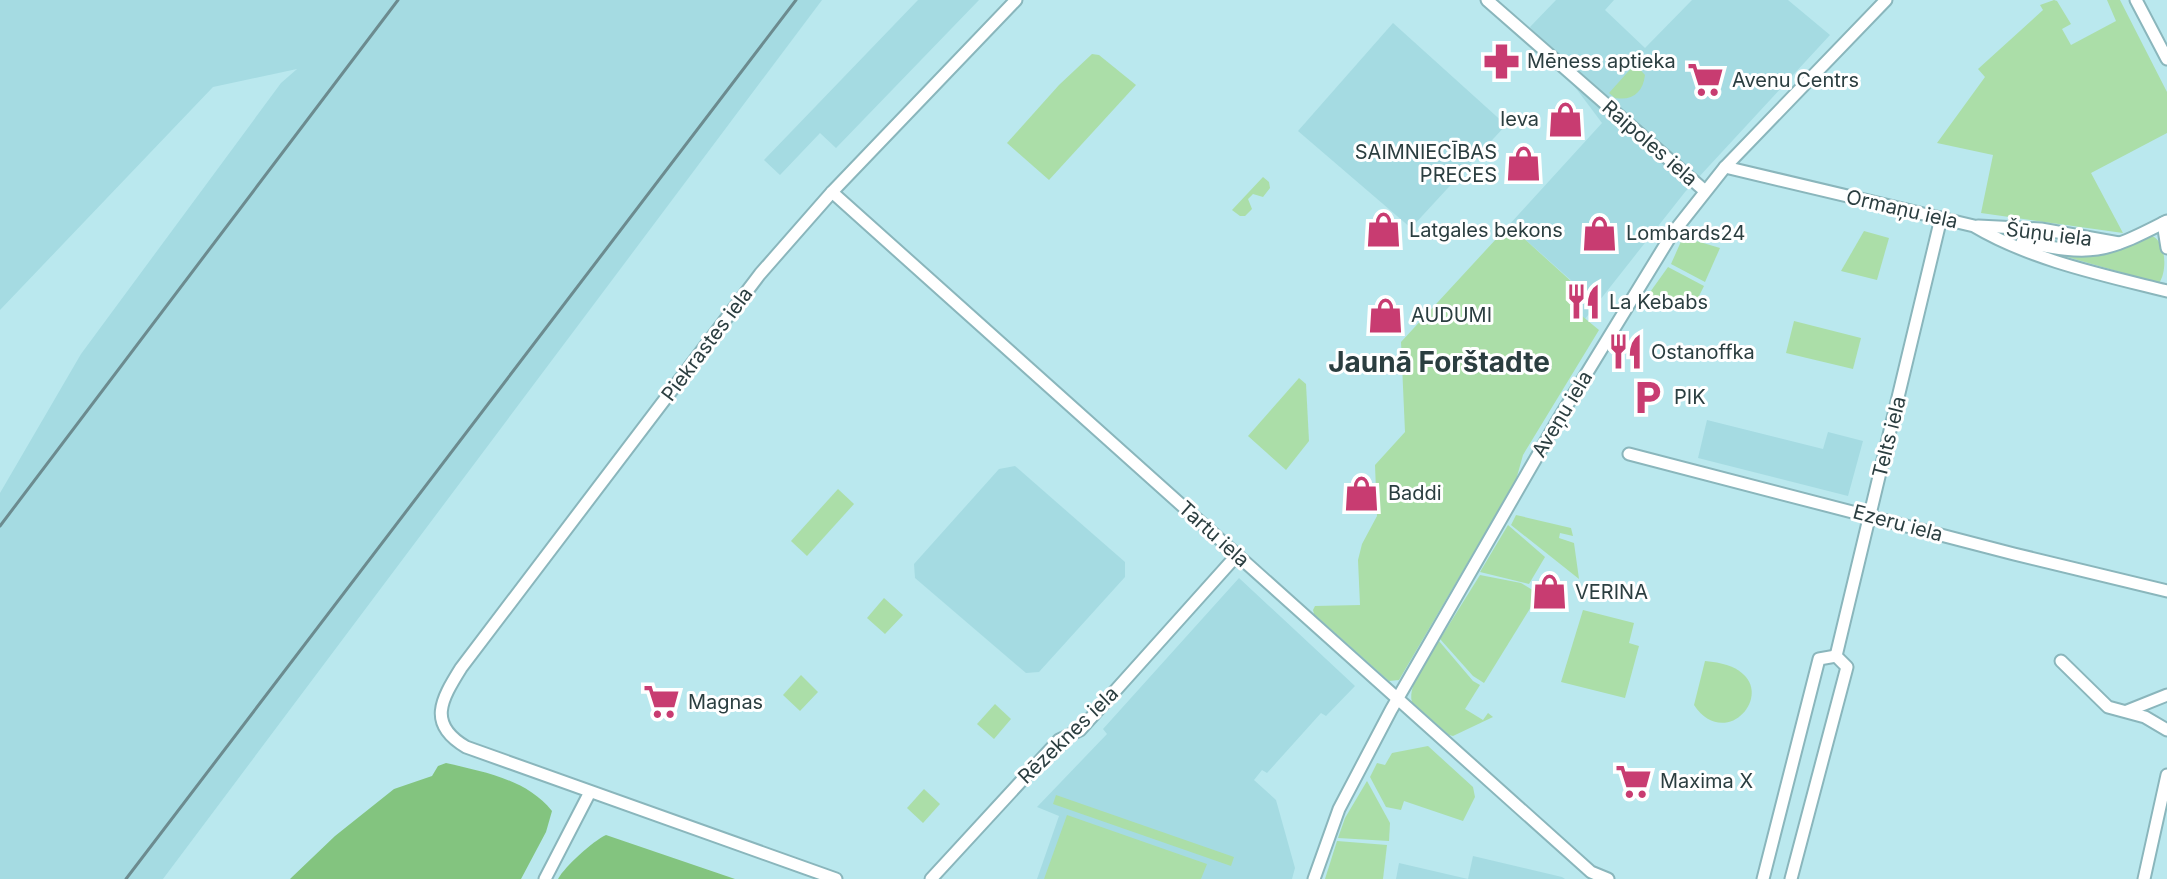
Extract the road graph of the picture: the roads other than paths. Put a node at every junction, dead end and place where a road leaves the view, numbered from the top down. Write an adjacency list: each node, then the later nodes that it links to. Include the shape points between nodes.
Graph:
1 (1016, 0): 8 (street, Piekrastes iela)
2 (1487, 0): 7 (street, Raipoles iela)
3 (1886, 0): 6 (street, Aveņu iela)
4 (2136, 0): 5 (street)
5 (2167, 59)
6 (1725, 167): 7 (street, Aveņu iela); 9 (street, Ormaņu iela)
7 (1705, 191): 23 (street, Aveņu iela, via 1636,290)
8 (832, 192): 18 (street, Tartu iela); 27 (street, Piekrastes iela, via 760,274 450,687 440,718 445,731 466,747)
9 (1941, 218): 11 (street, Ormaņu iela); 17 (street, Telts iela)
10 (2165, 222): 13 (street, Šūņu iela); 14 (street)
11 (1974, 226): 12 (street, Ormaņu iela); 13 (street, Šūņu iela, via 2041,229)
12 (1990, 236): 13 (street, Šūņu iela, via 2080,252); 15 (street, Ormaņu iela, via 2066,263)
13 (2124, 243)
14 (2167, 248)
15 (2165, 287)
16 (1629, 454): 17 (street, Ezeru iela)
17 (1870, 516): 19 (street, Ezeru iela); 20 (street, Telts iela)
18 (1237, 555): 23 (street, Tartu iela); 31 (street, Rēzeknes iela, via 1080,730 1059,740)
19 (2167, 591)
20 (1836, 656): 33 (street, Telts iela, via 1819,659); 34 (street, Telts iela, via 1847,667)
21 (2061, 661): 24 (street, via 2108,707)
22 (2167, 695): 24 (street)
23 (1397, 699): 28 (street, Tartu iela); 32 (street, Aveņu iela, via 1339,809)
24 (2125, 712): 25 (street)
25 (2167, 730)
26 (2167, 775): 35 (street)
27 (590, 792): 29 (street); 30 (street)
28 (1599, 878)
29 (545, 879)
30 (836, 879)
31 (931, 879)
32 (1314, 879)
33 (1763, 879)
34 (1791, 879)
35 (2144, 879)

